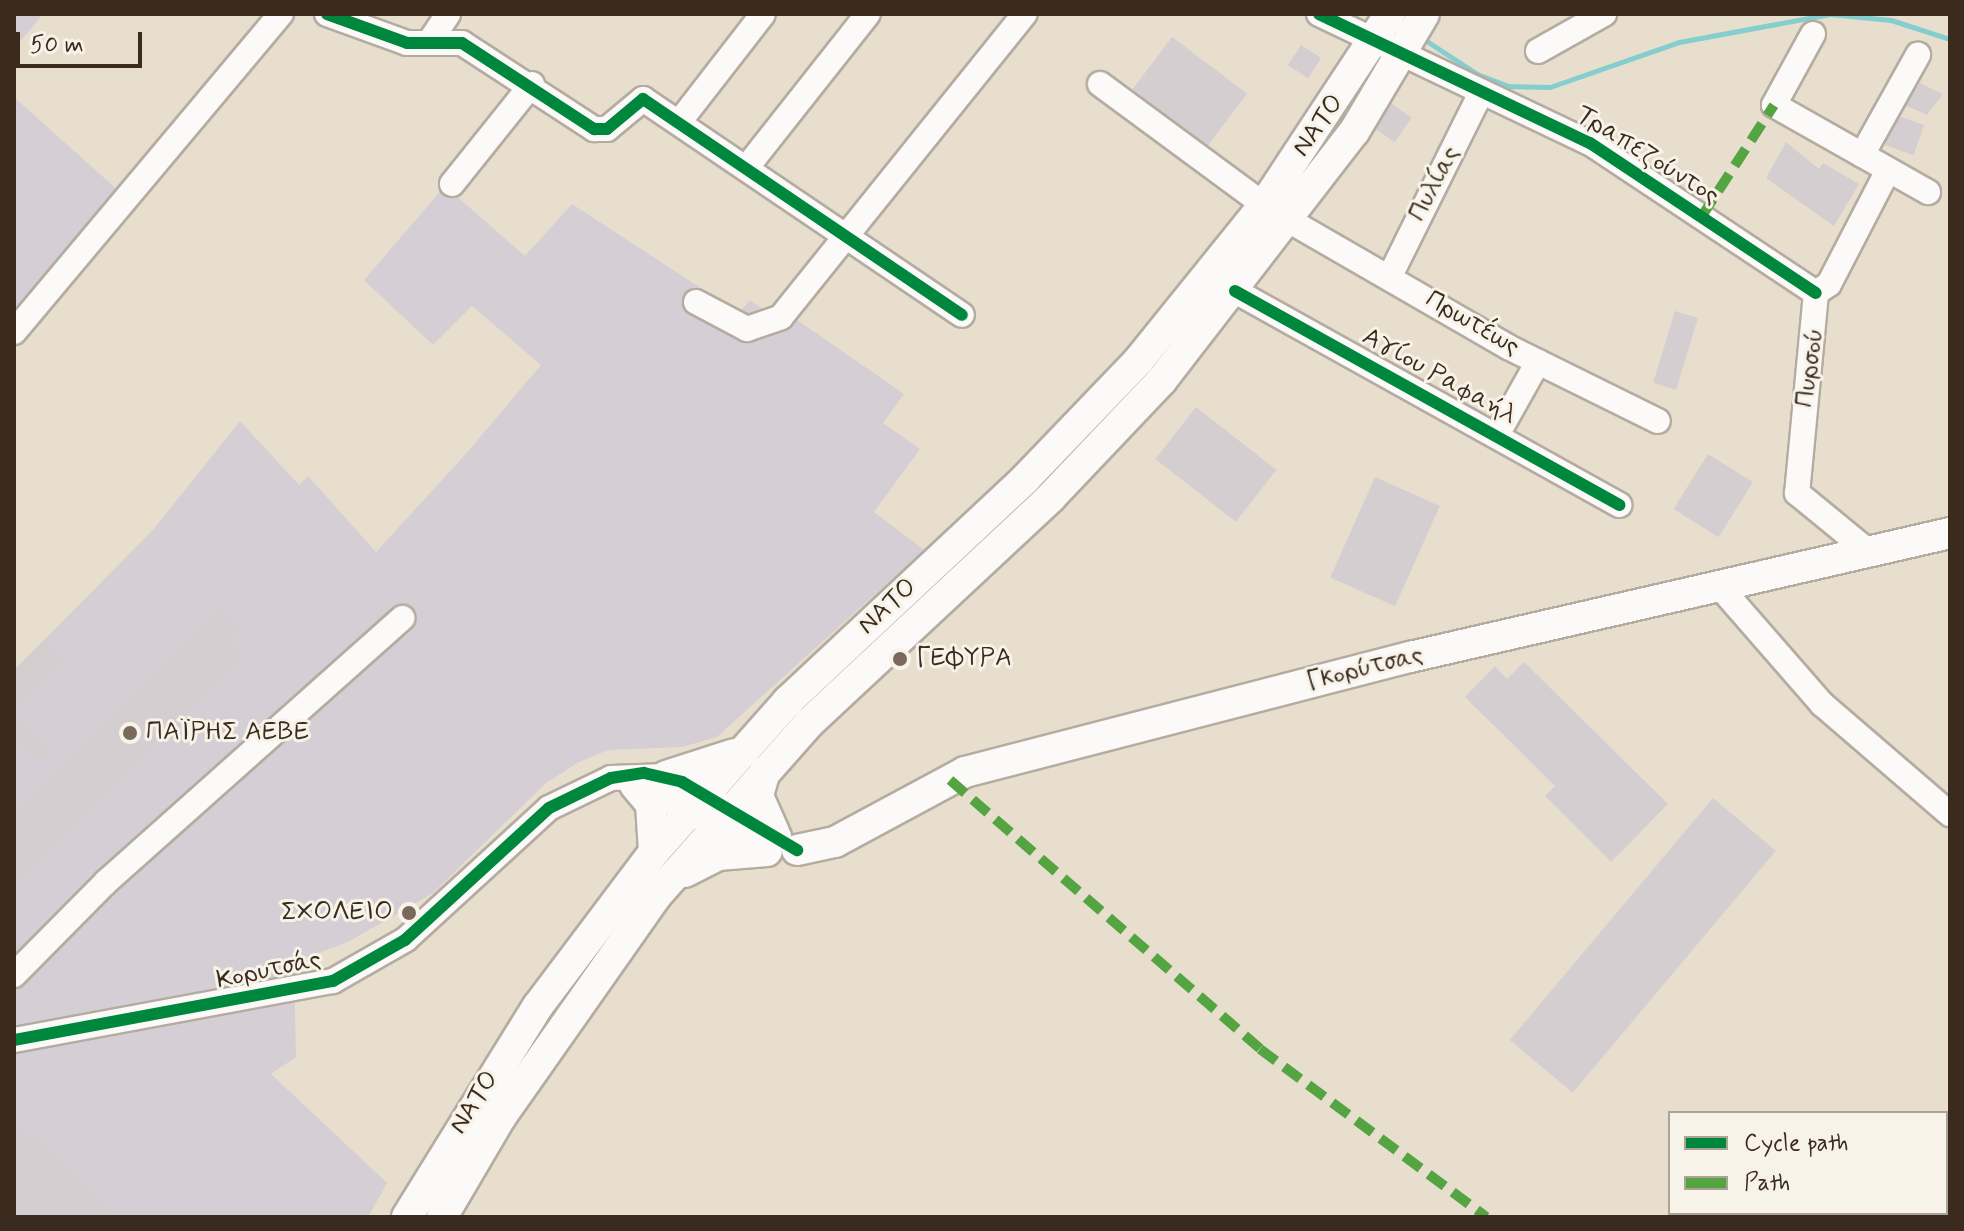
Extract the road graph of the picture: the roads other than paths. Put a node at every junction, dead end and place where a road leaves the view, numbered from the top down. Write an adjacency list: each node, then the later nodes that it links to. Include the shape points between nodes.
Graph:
1 (281, 14): 34 (street)
2 (327, 14): 12 (street, via 407,43)
3 (448, 14): 12 (street)
4 (763, 14): 20 (street)
5 (868, 14): 22 (street)
6 (1025, 14): 28 (street)
7 (1319, 14): 13 (street, Τραπεζούντος)
8 (1390, 14): 13 (main road, ΝΑΤΟ)
9 (1424, 14): 16 (main road, ΝΑΤΟ)
10 (1593, 17): 14 (street)
11 (1813, 34): 21 (street, via 1774,105)
12 (430, 41): 17 (street, via 462,43)
13 (1374, 42): 16 (street, Τραπεζούντος); 26 (main road, ΝΑΤΟ)
14 (1538, 51)
15 (1918, 55): 21 (street)
16 (1400, 57): 19 (street, Τραπεζούντος); 27 (main road, ΝΑΤΟ)
17 (532, 84): 20 (street, via 594,129 607,129 639,99); 24 (street)
18 (1100, 84): 26 (street)
19 (1481, 93): 29 (street, Πυλίας); 31 (street, Τραπεζούντος, via 1590,143)
20 (680, 121): 22 (street)
21 (1862, 155): 23 (street)
22 (747, 167): 28 (street)
23 (1888, 170): 25 (street); 31 (street, Πυρσού, via 1829,284)
24 (452, 184)
25 (1928, 192)
26 (1264, 205): 43 (main road, ΝΑΤΟ, via 1081,422)
27 (1290, 221): 29 (street, Πρωτέως); 30 (main road, ΝΑΤΟ)
28 (849, 238): 32 (street, via 766,327 729,323); 33 (street)
29 (1390, 276): 35 (street, Πρωτέως)
30 (1235, 291): 37 (street, Αγίου Ραφαήλ); 44 (main road, ΝΑΤΟ, via 1099,447)
31 (1816, 293): 40 (street, Πυρσού, via 1797,493)
32 (696, 302)
33 (962, 315)
34 (14, 332)
35 (1538, 362): 36 (street, Πρωτέως); 37 (street)
36 (1658, 421)
37 (1497, 435): 38 (street, Αγίου Ραφαήλ)
38 (1620, 505)
39 (1950, 533): 40 (main road, Γκορύτσας)
40 (1869, 552): 41 (main road, Γκορύτσας)
41 (1720, 587): 48 (street, via 1822,704); 50 (main road, Γκορύτσας, via 1410,657 965,772 835,842)
42 (402, 618): 53 (street, via 106,882)
43 (743, 750): 45 (main road); 47 (main road, ΝΑΤΟ)
44 (765, 771): 49 (main road, ΝΑΤΟ); 50 (main road, via 758,796)
45 (666, 776): 46 (street); 47 (street)
46 (623, 781): 47 (street); 51 (main road, via 651,804); 54 (street, Κορυτσάς, via 549,808 405,940 333,981)
47 (696, 802): 49 (street); 51 (main road, ΝΑΤΟ)
48 (1950, 814)
49 (723, 818): 50 (street); 52 (main road, ΝΑΤΟ)
50 (779, 844): 52 (main road, Γκορύτσας, via 698,862)
51 (654, 852): 55 (main road, ΝΑΤΟ, via 538,1006)
52 (656, 896): 56 (main road, ΝΑΤΟ, via 508,1106)
53 (14, 975)
54 (17, 1037)
55 (407, 1217)
56 (442, 1217)

